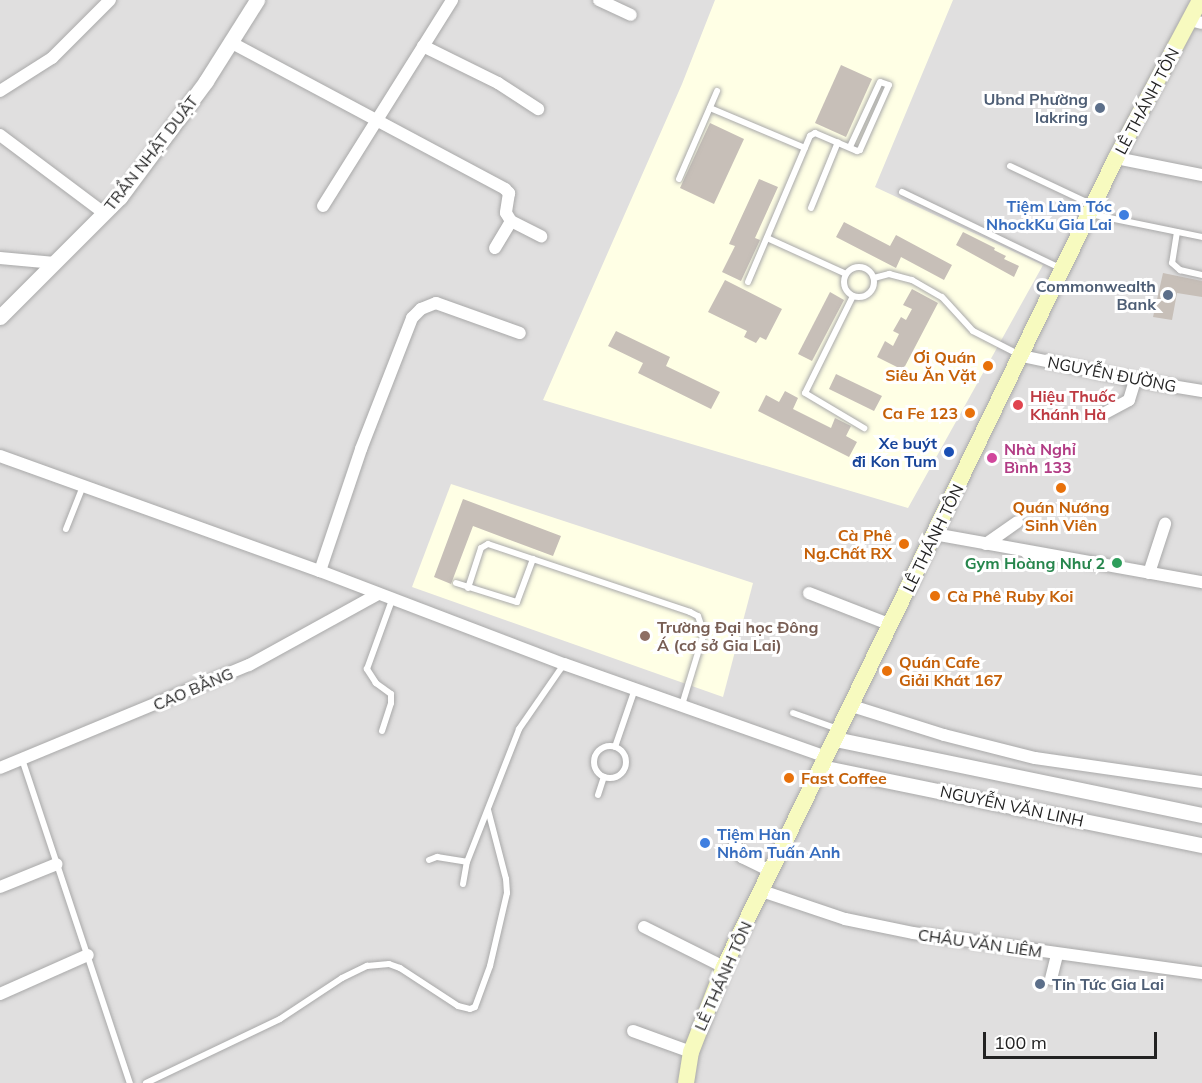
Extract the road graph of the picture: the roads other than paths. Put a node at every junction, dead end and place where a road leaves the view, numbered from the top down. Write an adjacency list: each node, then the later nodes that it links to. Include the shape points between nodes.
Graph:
1 (110, 0): 10 (street, via 52,58)
2 (257, 0): 8 (street, TRẦN NHẬT DUẬT)
3 (452, 0): 9 (street)
4 (598, 0): 6 (street)
5 (1200, 0): 7 (main road, LÊ THÁNH TÔN)
6 (631, 15)
7 (1196, 22): 19 (main road, LÊ THÁNH TÔN)
8 (232, 43): 14 (street); 27 (street, TRẦN NHẬT DUẬT)
9 (423, 46): 13 (street, via 498,83); 14 (street)
10 (0, 91)
11 (717, 91): 12 (lane)
12 (710, 108): 18 (lane); 22 (lane)
13 (538, 109)
14 (377, 122): 24 (street); 28 (street, via 505,189 509,194 506,213)
15 (0, 135): 27 (street)
16 (838, 142): 17 (lane); 18 (lane, via 815,133); 25 (lane)
17 (850, 147): 17 (lane, via 857,151 861,148 889,85 880,82)
18 (805, 148): 32 (lane)
19 (1116, 158): 21 (street); 26 (main road, LÊ THÁNH TÔN)
20 (1010, 166): 26 (lane)
21 (1202, 175)
22 (679, 179)
23 (902, 192): 36 (lane)
24 (323, 206)
25 (811, 208)
26 (1092, 210): 29 (lane); 36 (main road, LÊ THÁNH TÔN)
27 (104, 213): 35 (street, TRẦN NHẬT DUẬT)
28 (511, 221): 30 (street); 33 (street)
29 (1177, 232): 31 (lane); 38 (lane, via 1172,263 1180,270)
30 (541, 236)
31 (1202, 237)
32 (767, 238): 37 (lane); 40 (lane)
33 (495, 248)
34 (0, 258): 35 (street)
35 (55, 263): 42 (street, TRẦN NHẬT DUẬT)
36 (1063, 270): 44 (main road, LÊ THÁNH TÔN)
37 (846, 274): 39 (lane, via 859,266); 41 (lane, via 844,285)
38 (1202, 275)
39 (874, 278): 41 (lane, via 872,291); 44 (lane, via 889,274 912,280 942,297 973,331)
40 (748, 282)
41 (853, 296): 48 (lane, via 805,393)
42 (0, 317)
43 (520, 333): 57 (street, via 436,303 412,318 361,449)
44 (1022, 356): 45 (street, NGUYỄN ĐƯỜNG); 54 (main road, LÊ THÁNH TÔN)
45 (1135, 380): 46 (street, NGUYỄN ĐƯỜNG); 47 (street, via 1129,400)
46 (1202, 391)
47 (1105, 413)
48 (864, 428)
49 (0, 456): 50 (street)
50 (83, 486): 53 (lane); 57 (street)
51 (1017, 522): 55 (street)
52 (1165, 524): 58 (street)
53 (66, 529)
54 (934, 534): 55 (street); 65 (main road, LÊ THÁNH TÔN)
55 (986, 544): 58 (street)
56 (533, 559): 61 (lane, via 517,602); 61 (lane, via 484,545); 68 (lane, via 698,616 704,633)
57 (320, 572): 63 (street)
58 (1149, 573): 59 (street)
59 (1202, 582)
60 (456, 583): 61 (lane)
61 (468, 588)
62 (809, 593): 65 (street)
63 (378, 594): 64 (street); 74 (street, CAO BẰNG, via 249,666)
64 (392, 600): 66 (street); 71 (lane, via 367,669 376,683 391,694 392,703)
65 (891, 625): 69 (main road, LÊ THÁNH TÔN)
66 (564, 664): 67 (street); 80 (lane, via 519,729)
67 (635, 689): 68 (street); 73 (lane)
68 (682, 705): 75 (street)
69 (852, 706): 72 (main road, LÊ THÁNH TÔN); 78 (street, via 1035,758)
70 (793, 713): 72 (lane)
71 (382, 731)
72 (837, 734): 75 (main road, LÊ THÁNH TÔN); 81 (street, NGUYỄN VĂN LINH)
73 (615, 747): 77 (lane, via 602,748 594,757 595,769); 77 (lane, via 624,755 625,767 616,777)
74 (22, 759): 76 (street, CAO BẰNG); 86 (lane)
75 (824, 762): 83 (street, NGUYỄN VĂN LINH); 87 (main road, LÊ THÁNH TÔN)
76 (0, 768)
77 (604, 777): 79 (lane)
78 (1202, 782)
79 (598, 795)
80 (488, 810): 85 (lane); 101 (lane, via 507,893 490,966 475,1007 470,1010 458,1006 400,968 389,964 368,966 342,978 280,1019)
81 (1202, 815)
82 (735, 844): 87 (street, via 742,857)
83 (1202, 845)
84 (429, 860): 85 (lane, via 437,857)
85 (467, 862): 88 (lane)
86 (57, 864): 89 (street); 92 (lane)
87 (771, 871): 90 (main road, LÊ THÁNH TÔN)
88 (463, 884)
89 (0, 887)
90 (762, 891): 93 (street, CHÂU VĂN LIÊM, via 844,919); 94 (main road, LÊ THÁNH TÔN)
91 (644, 927): 94 (street)
92 (88, 955): 97 (street); 100 (lane)
93 (1057, 955): 95 (street, CHÂU VĂN LIÊM); 96 (street)
94 (724, 967): 99 (main road, LÊ THÁNH TÔN)
95 (1202, 974)
96 (1051, 979)
97 (0, 994)
98 (633, 1031): 99 (street)
99 (692, 1052): 102 (main road, LÊ THÁNH TÔN)
100 (130, 1083)
101 (146, 1083)
102 (686, 1083)

